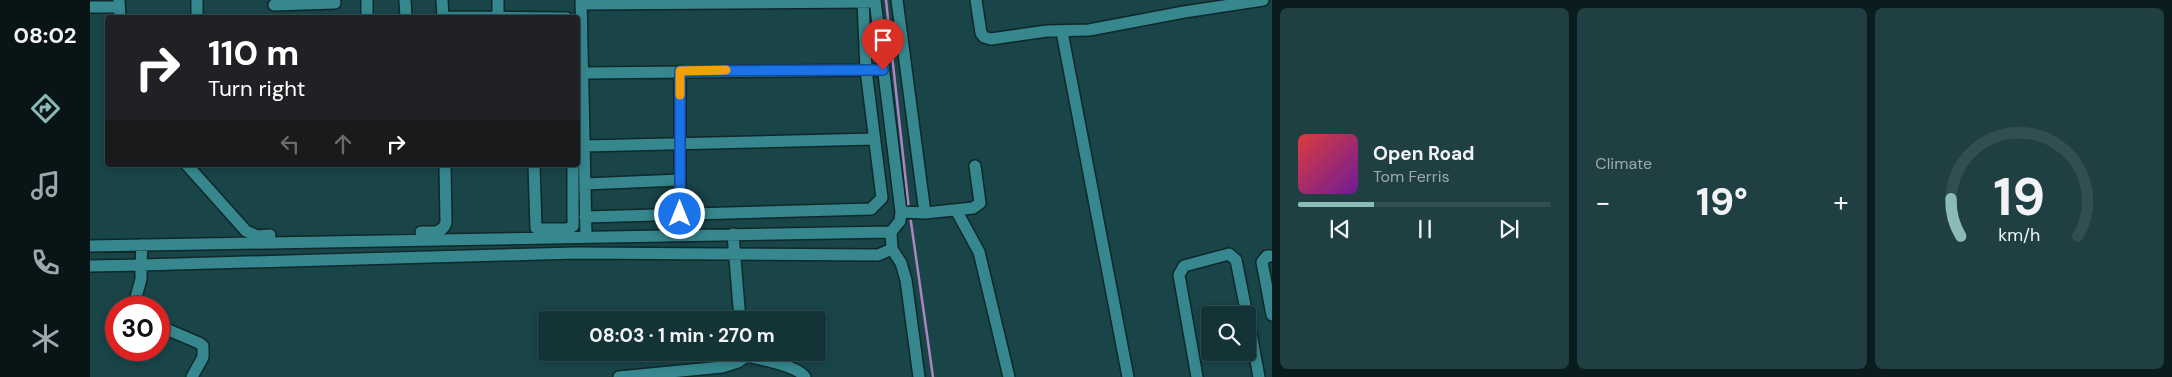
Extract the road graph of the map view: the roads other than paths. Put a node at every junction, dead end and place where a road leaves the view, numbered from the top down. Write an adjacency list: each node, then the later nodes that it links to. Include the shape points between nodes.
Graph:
1 (197, 0): 17 (street)
2 (367, 0): 19 (street)
3 (405, 0): 20 (street)
4 (442, 0): 21 (street)
5 (498, 0): 22 (street)
6 (897, 0): 39 (street)
7 (976, 0): 23 (street, via 981,33 987,39)
8 (1264, 0): 14 (street)
9 (863, 1): 10 (street); 12 (street); 24 (street)
10 (876, 1): 25 (street)
11 (274, 2): 13 (street); 18 (street)
12 (582, 2): 27 (street)
13 (335, 3)
14 (1205, 5): 23 (street, via 1089,30)
15 (90, 7): 16 (street)
16 (119, 8)
17 (197, 15)
18 (274, 15)
19 (367, 15)
20 (406, 15)
21 (442, 15)
22 (498, 15)
23 (1062, 32): 67 (street)
24 (866, 70): 25 (street); 26 (street); 28 (street)
25 (883, 70): 39 (street)
26 (680, 71): 27 (street); 29 (street)
27 (583, 73): 30 (street)
28 (875, 139): 29 (street); 40 (street, via 882,198 871,209)
29 (680, 143): 30 (street); 36 (street)
30 (584, 146): 37 (street)
31 (975, 166): 38 (street, via 980,203 973,208)
32 (189, 167): 44 (street, via 250,234)
33 (445, 167): 44 (street, via 446,223 444,229)
34 (534, 167): 35 (street, via 538,229 573,226)
35 (573, 167)
36 (680, 180): 37 (street); 40 (street)
37 (585, 184): 41 (street)
38 (956, 210): 39 (street); 66 (street, via 979,252)
39 (912, 212): 42 (street)
40 (680, 214): 41 (street)
41 (586, 216): 45 (street)
42 (891, 232): 43 (street); 48 (street)
43 (733, 234): 45 (street); 49 (street)
44 (427, 236): 45 (street); 46 (street)
45 (586, 236)
46 (142, 245): 47 (street); 51 (street)
47 (90, 246)
48 (892, 249): 49 (street, via 878,255); 65 (street, via 906,280)
49 (733, 254): 51 (street, via 576,253); 55 (street)
50 (1272, 256): 56 (street, via 1262,262)
51 (142, 265): 52 (street); 53 (street)
52 (90, 266)
53 (136, 296)
54 (1245, 306): 68 (street, via 1236,260 1232,255 1181,269 1179,275)
55 (739, 311)
56 (1272, 315)
57 (170, 331): 62 (street, via 204,346)
58 (739, 361): 61 (street)
59 (768, 361): 64 (street, via 801,372)
60 (1256, 361): 69 (street)
61 (724, 372): 63 (street)
62 (192, 377)
63 (619, 377)
64 (805, 377)
65 (919, 377)
66 (1009, 377)
67 (1128, 377)
68 (1197, 377)
69 (1259, 377)

